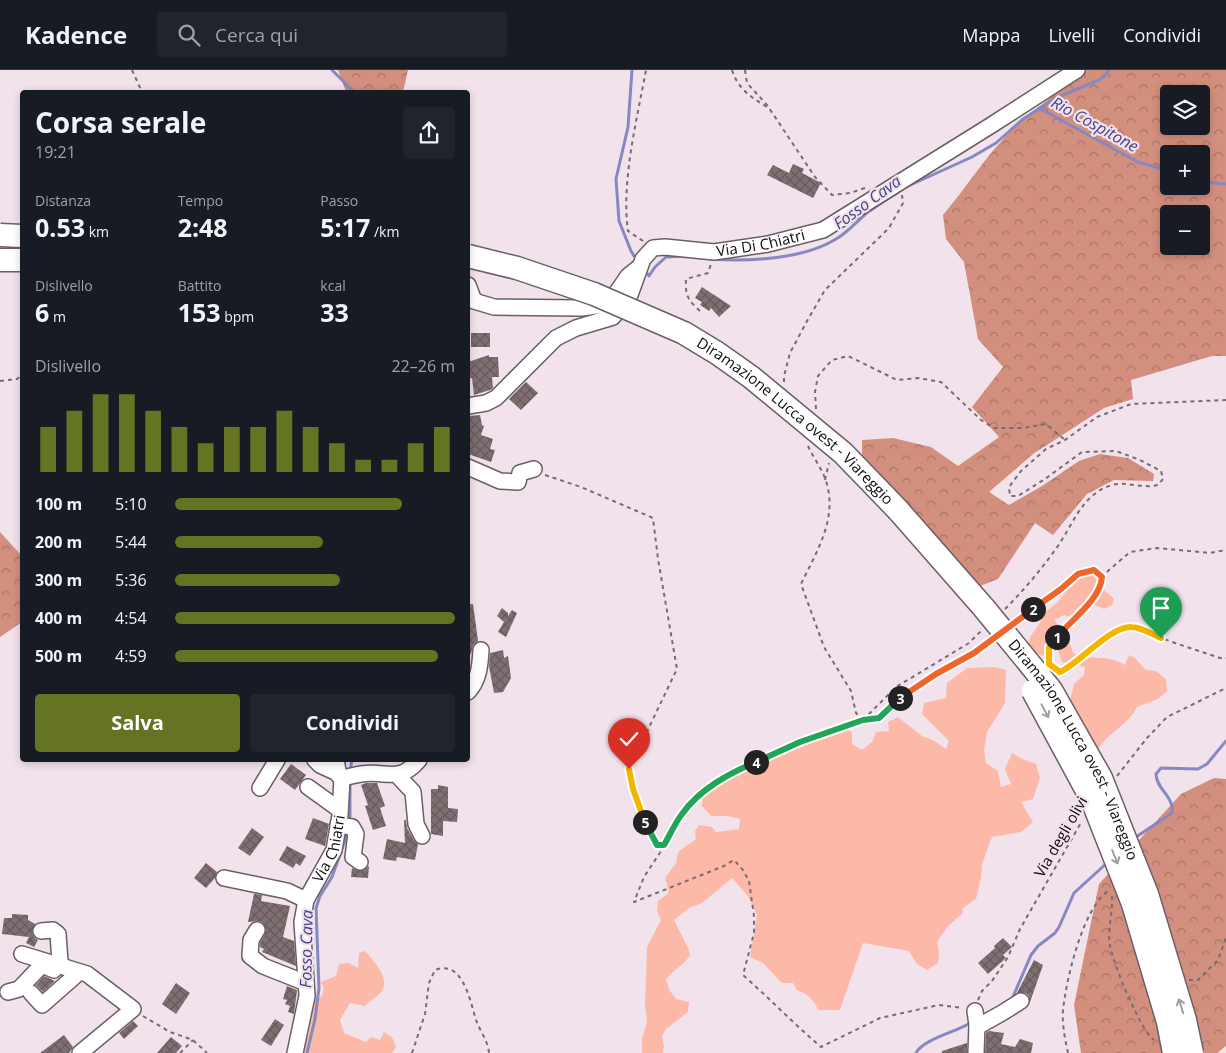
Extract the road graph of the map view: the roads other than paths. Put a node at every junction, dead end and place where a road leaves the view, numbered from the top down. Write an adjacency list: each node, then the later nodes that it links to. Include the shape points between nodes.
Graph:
1 (1077, 70): 7 (street, Via Di Chiatri, via 823,230 768,244 714,252 653,248)
2 (0, 235): 3 (highway, bridge)
3 (20, 236)
4 (470, 256): 13 (highway, Diramazione Lucca ovest - Viareggio, bridge, via 517,268 594,294 684,333 717,353 843,453)
5 (0, 260): 6 (highway, bridge)
6 (20, 260)
7 (641, 266): 9 (street, via 603,305 582,308 494,308 474,300); 10 (street, via 630,295 613,317 556,338 496,398)
8 (470, 271): 13 (highway, Diramazione Lucca ovest - Viareggio, via 523,284 604,312 700,360 767,408)
9 (470, 290)
10 (470, 406)
11 (470, 468): 12 (street, via 500,481 518,482 520,473)
12 (534, 469)
13 (893, 514): 14 (highway, Diramazione Lucca ovest - Viareggio)
14 (985, 617): 41 (highway, Diramazione Lucca ovest - Viareggio, one-way to 41, bridge, via 1036,695 1092,800 1134,904); 42 (highway, Diramazione Lucca ovest - Viareggio, one-way to 14, bridge, via 1147,894 1101,778 1051,690)
15 (481, 650): 16 (street, via 480,666)
16 (470, 690)
17 (276, 762): 24 (street)
18 (317, 762): 21 (street)
19 (327, 762): 21 (street)
20 (417, 762): 22 (street)
21 (339, 773): 22 (street); 25 (street, Via Chiatri)
22 (398, 776): 26 (street, via 413,792 416,824)
23 (308, 786): 25 (street)
24 (260, 788)
25 (344, 822): 27 (street, via 356,834 353,857); 29 (street, Via Chiatri, via 334,850)
26 (422, 836)
27 (360, 862)
28 (224, 878): 29 (street, via 286,892)
29 (306, 900): 34 (street, Via Chiatri, via 302,922)
30 (257, 930): 34 (street, via 251,940 250,956 263,966)
31 (41, 931): 33 (street, via 54,930 58,934 60,962)
32 (22, 954): 33 (street)
33 (75, 972): 35 (street, via 66,976 42,965 19,989); 36 (street, via 42,1005); 38 (street, via 133,1009)
34 (306, 983): 39 (street, Via Chiatri, via 307,996)
35 (8, 992)
36 (31, 993)
37 (1020, 1001): 40 (street, via 1002,1013 976,1020)
38 (80, 1053)
39 (295, 1053)
40 (976, 1053)
41 (1174, 1053)
42 (1192, 1053)

